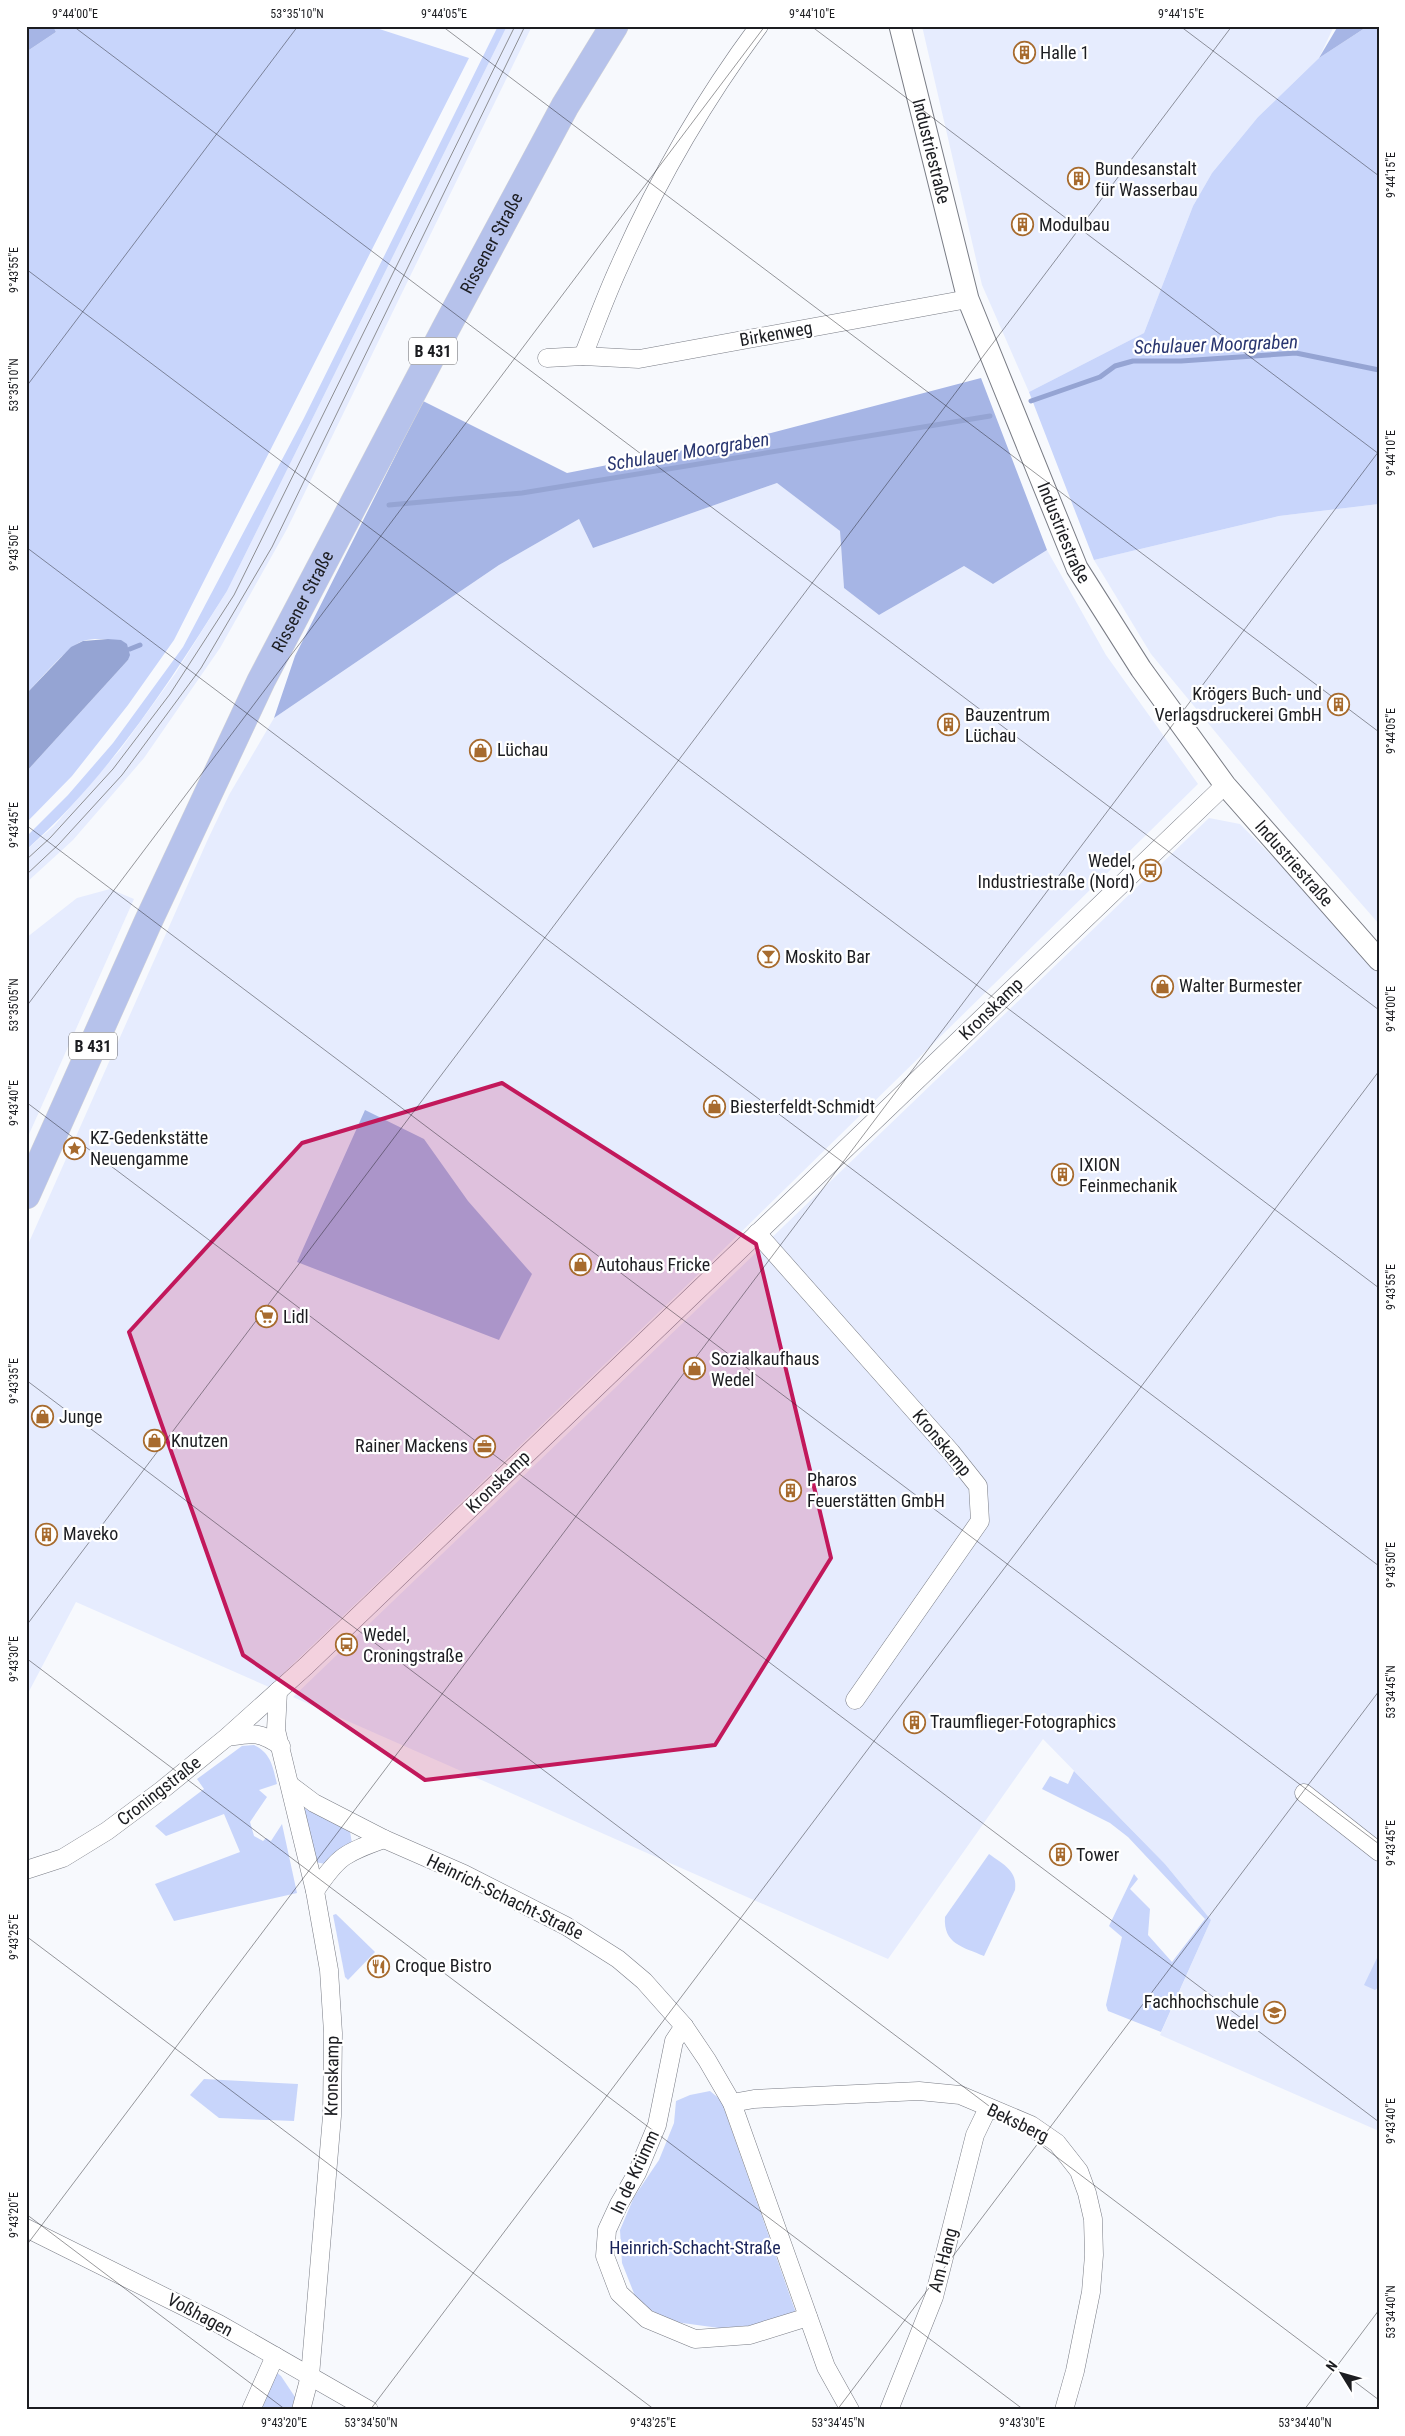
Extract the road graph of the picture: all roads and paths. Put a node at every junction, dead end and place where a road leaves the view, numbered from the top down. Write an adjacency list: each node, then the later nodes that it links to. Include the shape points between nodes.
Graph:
1 (614, 26): 9 (main road, Rissener Straße / B 431, via 565,106 261,681)
2 (759, 26): 5 (street, via 723,75 657,187 619,265)
3 (900, 26): 4 (street, Industriestraße)
4 (968, 298): 5 (street, Birkenweg, via 639,359); 7 (street, Industriestraße, via 1077,568 1141,668)
5 (583, 356): 6 (street, Birkenweg)
6 (546, 358)
7 (1224, 785): 8 (street, Industriestraße); 10 (street, Kronskamp)
8 (1379, 960)
9 (26, 1194)
10 (757, 1233): 11 (street, Kronskamp); 12 (street, Kronskamp, via 978,1486 980,1521)
11 (278, 1691): 13 (street, Croningstraße); 14 (street, Kronskamp, via 276,1730)
12 (854, 1700)
13 (227, 1737): 14 (street, via 254,1732); 19 (street, Croningstraße, via 107,1831 63,1858)
14 (281, 1746): 15 (street, Kronskamp)
15 (290, 1785): 17 (street, Heinrich-Schacht-Straße, via 314,1803); 20 (street, Kronskamp)
16 (1304, 1793): 18 (street)
17 (384, 1839): 20 (street, via 349,1852 330,1869); 21 (street, Heinrich-Schacht-Straße, via 464,1874 591,1940 644,1981)
18 (1379, 1852)
19 (26, 1870)
20 (315, 1891): 27 (street, Kronskamp, via 329,1970 334,2078)
21 (684, 2026): 22 (street, Heinrich-Schacht-Straße); 25 (street, In de Krümm, via 674,2041 657,2125 637,2173 607,2230 605,2256 619,2294 646,2319 695,2339 750,2335)
22 (732, 2103): 23 (street, Beksberg, via 754,2099 919,2091 960,2095); 25 (street, Heinrich-Schacht-Straße)
23 (988, 2108): 32 (street, Am Hang, via 975,2135 934,2296); 33 (street, Beksberg, via 1031,2125 1057,2143 1079,2171 1087,2193 1093,2220 1091,2292)
24 (26, 2228): 26 (street, Voßhagen, via 133,2280)
25 (808, 2317): 31 (street, Heinrich-Schacht-Straße, via 826,2367)
26 (275, 2356): 27 (street, Voßhagen); 28 (street)
27 (310, 2376): 29 (street, Kronskamp); 30 (street, Voßhagen)
28 (251, 2410)
29 (301, 2410)
30 (369, 2410)
31 (850, 2410)
32 (889, 2410)
33 (1064, 2410)

